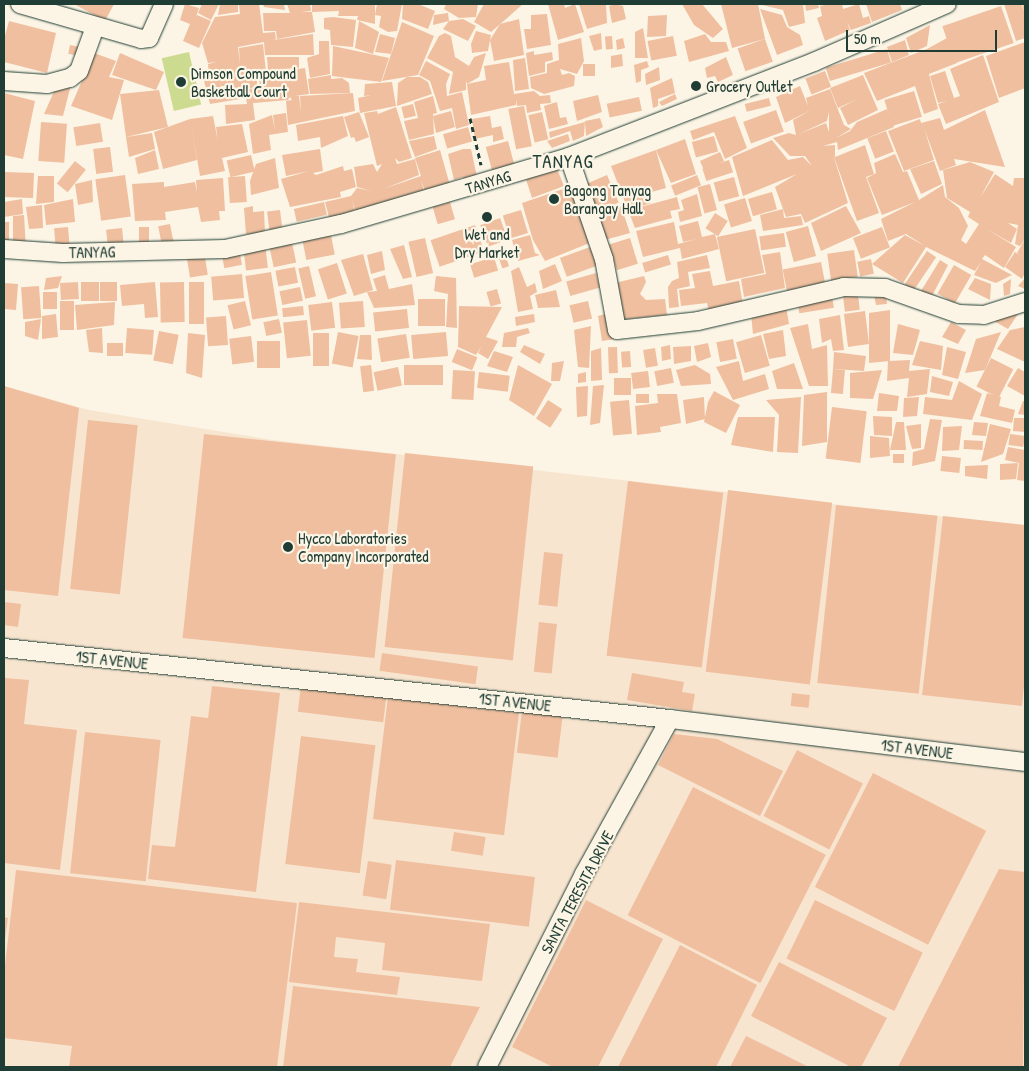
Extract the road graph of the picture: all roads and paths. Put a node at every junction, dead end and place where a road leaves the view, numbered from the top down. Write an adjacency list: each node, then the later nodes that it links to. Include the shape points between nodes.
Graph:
1 (20, 4): 4 (street)
2 (164, 4): 4 (street, via 149,38 141,39)
3 (947, 4): 7 (street, TANYAG, via 814,62)
4 (95, 27): 5 (street, via 78,71 70,78 47,84)
5 (4, 81)
6 (470, 118): 8 (path)
7 (569, 157): 8 (street, TANYAG); 10 (street, via 604,259 617,330 698,321 844,287 885,288 959,314 984,315)
8 (484, 183): 9 (street, TANYAG, via 341,224 224,249 63,253)
9 (4, 249)
10 (1025, 302)
11 (4, 648): 12 (street, 1ST AVENUE)
12 (670, 719): 13 (street, 1ST AVENUE); 14 (street, SANTA TERESITA DRIVE, via 584,874)
13 (1025, 762)
14 (488, 1067)

